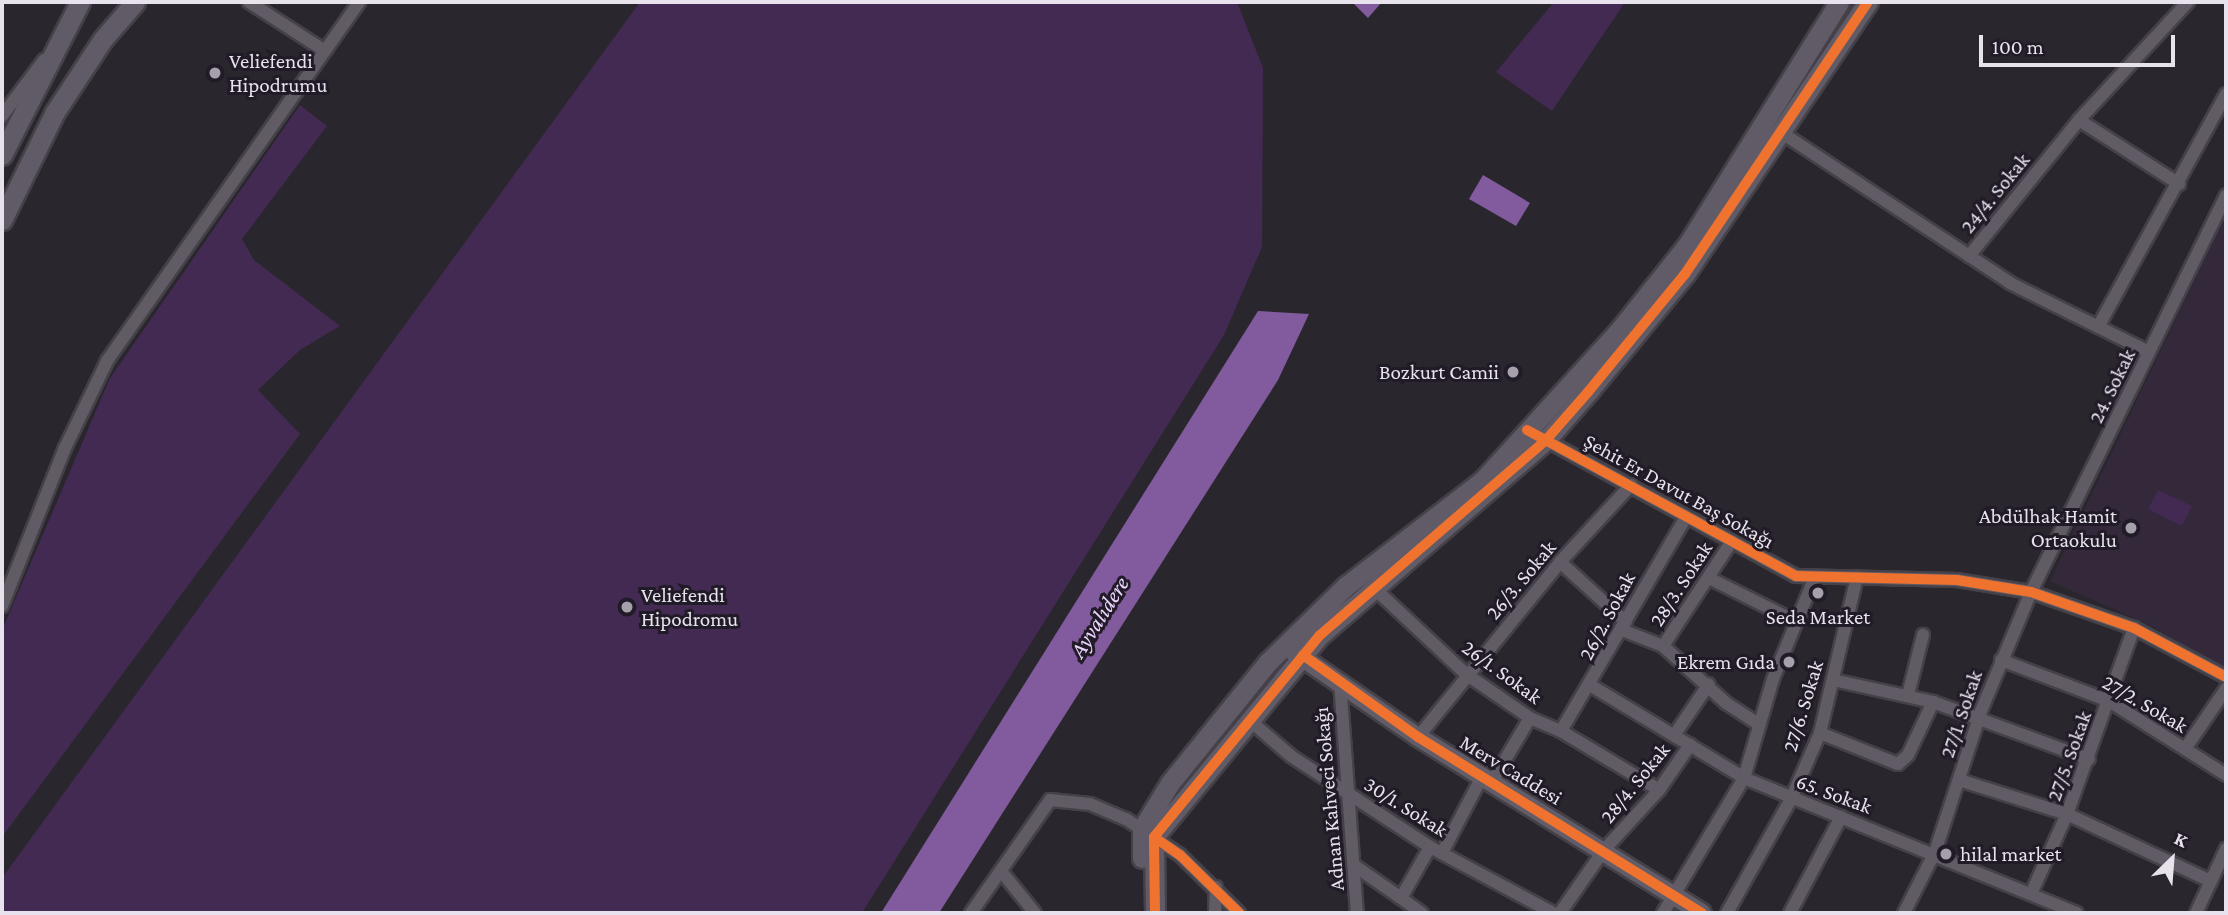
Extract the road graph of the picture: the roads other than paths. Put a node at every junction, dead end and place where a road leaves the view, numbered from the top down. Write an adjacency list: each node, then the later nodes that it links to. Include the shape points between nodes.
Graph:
1 (80, 2): 8 (main road)
2 (135, 2): 17 (main road, via 103,39 55,112)
3 (249, 2): 9 (street)
4 (359, 2): 9 (street)
5 (1839, 2): 21 (main road, via 1688,244 1622,327)
6 (1868, 2): 13 (main road)
7 (2188, 2): 12 (street, 24/4. Sokak)
8 (58, 44): 11 (street, via 16,92); 14 (main road)
9 (325, 51): 32 (street, via 107,361 65,448)
10 (2226, 94): 15 (street)
11 (2, 116)
12 (2079, 120): 15 (street); 18 (street, 24/4. Sokak)
13 (1779, 131): 18 (street); 22 (main road, via 1685,274)
14 (2, 155)
15 (2179, 184): 19 (street)
16 (2226, 195): 20 (street, 24. Sokak)
17 (2, 220)
18 (1969, 256): 19 (street, 24/4. Sokak, via 2010,283)
19 (2098, 327): 20 (street, 24/4. Sokak)
20 (2149, 352): 31 (street, 24. Sokak)
21 (1527, 430): 22 (street, Şehit Er Davut Baş Sokağı); 37 (main road, via 1483,480 1346,586)
22 (1546, 440): 23 (street, Şehit Er Davut Baş Sokağı); 30 (main road)
23 (1631, 485): 24 (street, Şehit Er Davut Baş Sokağı); 26 (street, 26/3. Sokak)
24 (1686, 517): 25 (street, Şehit Er Davut Baş Sokağı); 34 (street, 26/2. Sokak)
25 (1730, 544): 27 (street, Şehit Er Davut Baş Sokağı, via 1796,576); 29 (street, 28/3. Sokak)
26 (1560, 562): 34 (street); 41 (street, 26/3. Sokak)
27 (1815, 577): 28 (street, Şehit Er Davut Baş Sokağı); 33 (street)
28 (1857, 577): 31 (street, Şehit Er Davut Baş Sokağı, via 1957,580); 43 (street, 27/6. Sokak)
29 (1709, 578): 33 (street); 38 (street, 28/3. Sokak)
30 (1374, 588): 39 (main road); 41 (street, 26/1. Sokak)
31 (2031, 592): 35 (street, Şehit Er Davut Baş Sokağı); 40 (street, 27/1. Sokak)
32 (2, 606)
33 (1797, 622): 54 (street)
34 (1624, 626): 38 (street); 46 (street, 26/2. Sokak)
35 (2134, 628): 42 (street, Şehit Er Davut Baş Sokağı); 49 (street, 27/5. Sokak)
36 (1923, 635): 48 (street)
37 (1284, 646): 39 (main road, Merv Caddesi); 71 (main road, via 1170,783)
38 (1663, 646): 45 (street)
39 (1303, 655): 44 (main road, Merv Caddesi); 52 (main road)
40 (2001, 660): 49 (street, 27/2. Sokak); 53 (street, 27/1. Sokak)
41 (1466, 674): 51 (street, 26/1. Sokak); 58 (street, 26/3. Sokak)
42 (2226, 677)
43 (1833, 680): 48 (street); 56 (street, 27/6. Sokak)
44 (1340, 682): 58 (main road, Merv Caddesi); 67 (street, Adnan Kahveci Sokağı)
45 (1709, 684): 54 (street, via 1726,703); 57 (street)
46 (1590, 685): 55 (street, 26/2. Sokak); 57 (street, 65. Sokak)
47 (2226, 689): 60 (street)
48 (1908, 695): 50 (street)
49 (2109, 701): 60 (street, 27/2. Sokak); 61 (street, 27/5. Sokak)
50 (1933, 702): 53 (street); 56 (street, via 1908,755 1898,764)
51 (1530, 718): 55 (street, 26/1. Sokak); 63 (street)
52 (1248, 719): 67 (street, 30/1. Sokak, via 1291,756); 71 (main road)
53 (1979, 719): 61 (street); 65 (street, 27/1. Sokak)
54 (1760, 725): 64 (street)
55 (1562, 731): 66 (street, 26/1. Sokak)
56 (1820, 733): 68 (street, 27/6. Sokak)
57 (1675, 734): 59 (street, 65. Sokak)
58 (1418, 737): 63 (main road, Merv Caddesi)
59 (1690, 745): 64 (street, 65. Sokak); 66 (street, 28/4. Sokak)
60 (2185, 750): 62 (street, 27/2. Sokak)
61 (2089, 759): 69 (street, 27/5. Sokak)
62 (2226, 775)
63 (1488, 777): 73 (street); 74 (main road, Merv Caddesi)
64 (1744, 778): 68 (street, 65. Sokak); 81 (street)
65 (1959, 780): 69 (street); 75 (street, 27/1. Sokak)
66 (1658, 790): 74 (street, 28/4. Sokak)
67 (1345, 792): 73 (street, 30/1. Sokak); 76 (street, Adnan Kahveci Sokağı)
68 (1791, 799): 70 (street, 65. Sokak); 95 (street, 27/6. Sokak)
69 (2067, 814): 78 (street); 80 (street, 27/5. Sokak)
70 (1841, 817): 75 (street, 65. Sokak); 96 (street)
71 (1148, 833): 77 (street, via 1090,804 1050,800); 79 (street); 85 (main road); 86 (main road)
72 (2226, 849): 78 (street)
73 (1436, 850): 82 (street); 91 (street, 30/1. Sokak)
74 (1604, 850): 81 (main road, Merv Caddesi); 92 (street, 28/4. Sokak)
75 (1935, 852): 80 (street, 65. Sokak); 97 (street, 27/1. Sokak)
76 (1355, 866): 82 (street); 89 (street, Adnan Kahveci Sokağı)
77 (1001, 871): 83 (street); 84 (street)
78 (2211, 881): 99 (street)
79 (1216, 887): 87 (street); 88 (street)
80 (2031, 894): 98 (street, 65. Sokak)
81 (1672, 896): 93 (street); 94 (main road, Merv Caddesi)
82 (1401, 898): 90 (street)
83 (971, 913)
84 (1035, 913)
85 (1143, 913)
86 (1155, 913)
87 (1214, 913)
88 (1240, 913)
89 (1357, 913)
90 (1422, 913)
91 (1553, 913)
92 (1560, 913)
93 (1663, 913)
94 (1702, 913)
95 (1727, 913)
96 (1790, 913)
97 (1904, 913)
98 (2077, 913)
99 (2196, 913)

